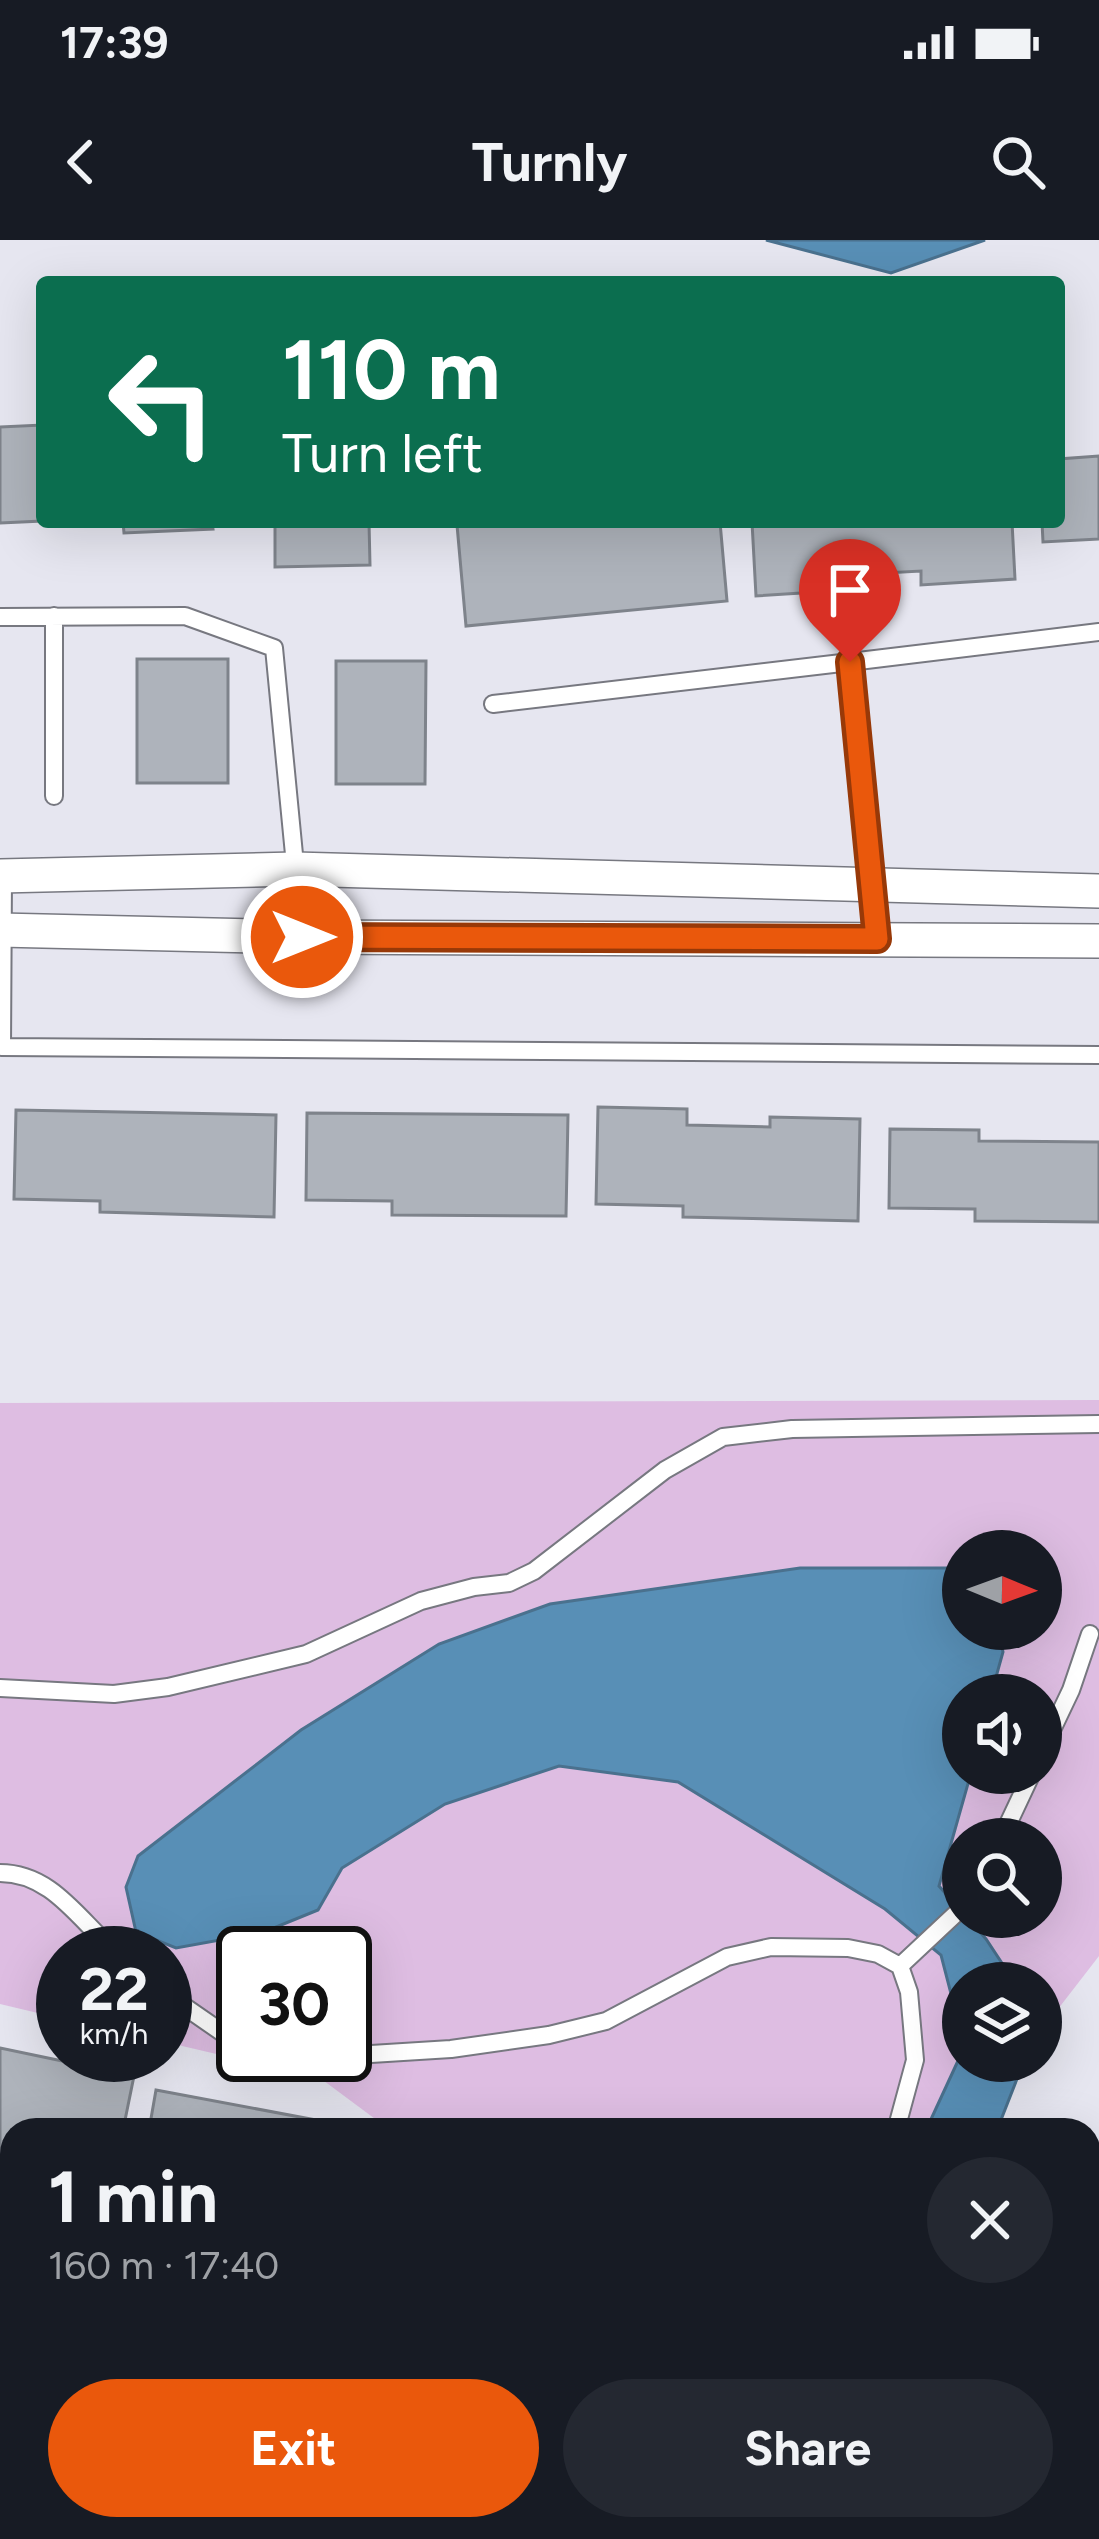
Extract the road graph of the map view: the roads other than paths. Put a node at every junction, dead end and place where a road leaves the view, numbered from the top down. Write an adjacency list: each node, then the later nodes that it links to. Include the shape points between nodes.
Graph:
1 (54, 616): 2 (lane); 6 (lane); 7 (lane, via 185,616 274,648)
2 (0, 617)
3 (1099, 632): 4 (lane)
4 (850, 662): 5 (lane); 9 (lane)
5 (493, 704)
6 (54, 796)
7 (296, 869): 8 (street); 9 (street); 12 (lane)
8 (2, 876): 11 (lane)
9 (872, 884): 10 (street); 13 (lane)
10 (1099, 890)
11 (2, 930): 12 (street); 15 (lane)
12 (302, 937): 13 (street)
13 (877, 939): 14 (street)
14 (1099, 941)
15 (1, 1047): 16 (lane)
16 (1099, 1055)
17 (1099, 1424): 19 (lane, via 723,1437 665,1470 535,1571 421,1601 306,1654 114,1694)
18 (1090, 1634): 20 (lane)
19 (0, 1688)
20 (1062, 1709)
21 (0, 1874): 22 (lane, via 50,1887)
22 (90, 1926)
23 (942, 1926): 24 (lane)
24 (899, 1966): 25 (lane, via 848,1948 771,1947 727,1957 606,2021 451,2049); 26 (lane, via 915,2060)
25 (372, 2054)
26 (899, 2118)

